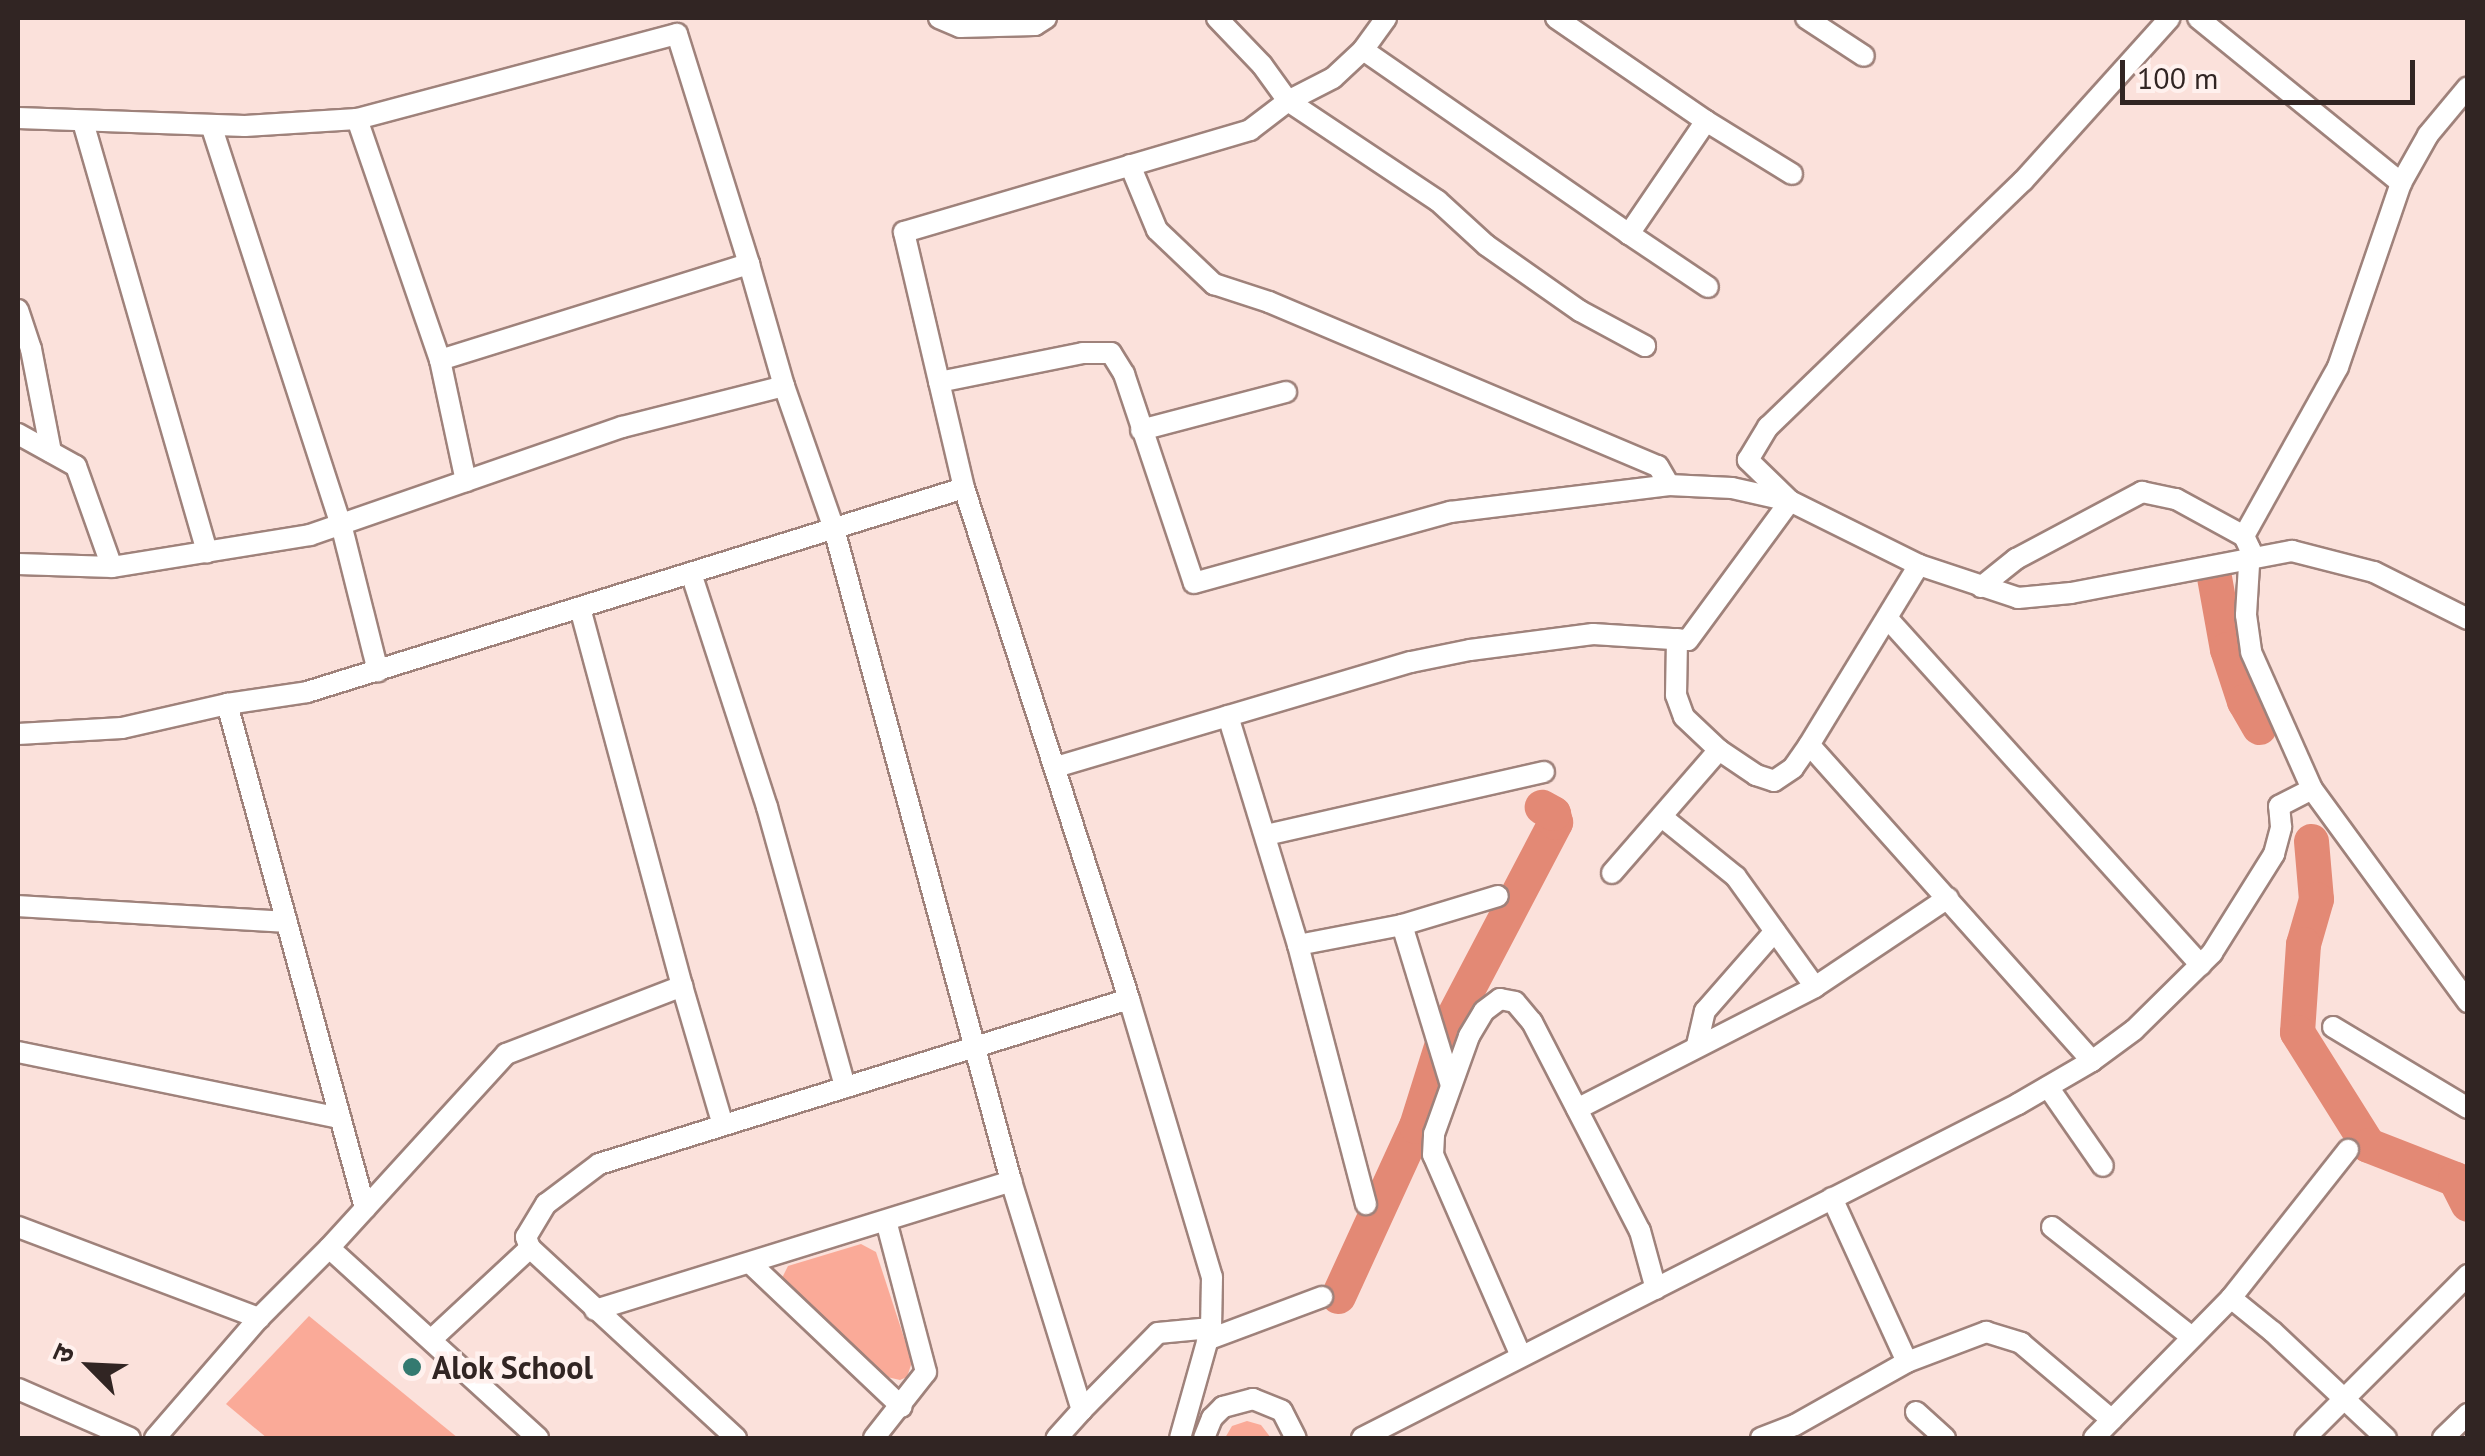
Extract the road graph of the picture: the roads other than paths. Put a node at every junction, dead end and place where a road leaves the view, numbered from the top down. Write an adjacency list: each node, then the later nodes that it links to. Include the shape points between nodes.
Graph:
1 (939, 18): 2 (street, via 960,27 1035,25)
2 (1046, 18)
3 (1217, 18): 12 (street)
4 (1386, 18): 9 (street)
5 (1556, 18): 15 (street)
6 (1806, 18): 10 (street)
7 (2170, 18): 36 (street, via 2023,181 1768,427 1748,460)
8 (2198, 18): 20 (street)
9 (1363, 50): 12 (street, via 1334,78); 21 (street)
10 (1864, 56)
11 (2468, 87): 20 (street, via 2428,135)
12 (1288, 101): 18 (street, via 1250,130); 25 (street, via 1438,201 1486,245 1580,312)
13 (18, 118): 16 (street)
14 (357, 119): 17 (street); 22 (street, via 677,34); 26 (street)
15 (1706, 121): 19 (street); 21 (street)
16 (83, 122): 17 (street); 40 (street)
17 (211, 125): 37 (street)
18 (1130, 165): 27 (street, via 904,232); 34 (street, via 1157,230 1214,284 1658,466)
19 (1792, 174)
20 (2401, 183): 39 (street, via 2338,367)
21 (1629, 234): 23 (street)
22 (749, 264): 26 (street); 28 (street)
23 (1708, 286)
24 (18, 310): 32 (street)
25 (1645, 346)
26 (440, 360): 33 (street)
27 (939, 382): 30 (street, via 1111,353); 35 (street)
28 (784, 386): 33 (street, via 622,428); 38 (street)
29 (1286, 392): 30 (street)
30 (1141, 430): 34 (street, via 1194,583 1450,512)
31 (18, 434): 32 (street)
32 (51, 452): 44 (street, via 76,466)
33 (466, 481): 37 (street)
34 (1668, 485): 36 (street, via 1732,488)
35 (964, 488): 38 (street); 57 (street)
36 (1790, 501): 43 (street); 50 (street, via 1688,640)
37 (341, 524): 40 (street); 51 (street)
38 (834, 529): 45 (street); 77 (street)
39 (2244, 536): 41 (street); 46 (street, via 2162,493 2142,492 2016,559)
40 (207, 552): 44 (street)
41 (2250, 558): 46 (street, via 2032,599); 48 (street, via 2292,551 2327,556); 59 (street, via 2251,652)
42 (18, 564): 44 (street)
43 (1919, 565): 46 (street); 49 (street)
44 (112, 566)
45 (691, 573): 47 (street); 81 (street, via 767,807)
46 (1980, 587)
47 (580, 608): 51 (street); 71 (street)
48 (2468, 618)
49 (1888, 620): 55 (street); 70 (street)
50 (1677, 639): 53 (street, via 1593,634 1470,650); 56 (street, via 1678,706)
51 (377, 671): 52 (street, via 307,692)
52 (228, 704): 54 (street, via 122,728); 66 (street)
53 (1228, 716): 57 (street); 61 (street)
54 (18, 734)
55 (1808, 745): 56 (street, via 1774,781); 64 (street)
56 (1718, 750): 60 (street)
57 (1056, 767): 73 (street)
58 (1544, 772): 61 (street)
59 (2312, 789): 70 (street, via 2279,806 2274,854); 74 (street)
60 (1662, 817): 62 (street); 68 (street, via 1736,877)
61 (1266, 835): 69 (street)
62 (1612, 873)
63 (1498, 896): 67 (street)
64 (1948, 898): 72 (street); 79 (street)
65 (18, 906): 66 (street)
66 (287, 922): 85 (street)
67 (1402, 925): 69 (street); 80 (street)
68 (1775, 931): 72 (street); 76 (street, via 1704,1011)
69 (1298, 945): 91 (street)
70 (2201, 966): 79 (street)
71 (682, 986): 86 (street); 92 (street, via 506,1054)
72 (1815, 987): 76 (street)
73 (1129, 999): 77 (street); 105 (street, via 1207,1258 1214,1296)
74 (2468, 1002)
75 (2332, 1027): 83 (street)
76 (1697, 1045): 84 (street)
77 (972, 1048): 81 (street); 89 (street)
78 (18, 1052): 85 (street)
79 (2092, 1061): 82 (street)
80 (1451, 1085): 84 (street, via 1475,1023 1507,999 1527,1014); 108 (street, via 1434,1134 1435,1164)
81 (846, 1087): 86 (street)
82 (2048, 1087): 88 (street); 90 (street)
83 (2468, 1108)
84 (1577, 1109): 100 (street, via 1640,1232)
85 (340, 1118): 92 (street)
86 (723, 1125): 97 (street, via 599,1164 546,1204 526,1237)
87 (2348, 1150): 102 (street)
88 (2103, 1166)
89 (1011, 1180): 93 (street); 113 (street)
90 (1832, 1198): 100 (street); 109 (street)
91 (1366, 1204)
92 (365, 1208): 96 (street)
93 (886, 1222): 98 (street); 112 (street, via 926,1364 924,1378)
94 (2052, 1226): 106 (street)
95 (18, 1227): 104 (street)
96 (329, 1248): 104 (street); 107 (street)
97 (530, 1248): 103 (street); 107 (street)
98 (750, 1263): 103 (street); 112 (street)
99 (2468, 1276): 111 (street)
100 (1656, 1289): 108 (street)
101 (1322, 1298): 105 (street)
102 (2231, 1298): 106 (street); 111 (street)
103 (595, 1310): 120 (street)
104 (259, 1318): 118 (street)
105 (1209, 1334): 113 (street, via 1158,1333); 123 (street)
106 (2192, 1337): 116 (street)
107 (432, 1339): 119 (street)
108 (1522, 1356): 126 (street)
109 (1906, 1362): 116 (street, via 1966,1336 1998,1333 2021,1344); 127 (street)
110 (18, 1388): 117 (street)
111 (2346, 1398): 130 (street); 131 (street)
112 (902, 1407): 121 (street)
113 (1082, 1410): 122 (street)
114 (1916, 1412): 128 (street)
115 (2468, 1414): 132 (street)
116 (2112, 1420): 129 (street)
117 (130, 1438)
118 (155, 1438)
119 (538, 1438)
120 (736, 1438)
121 (874, 1438)
122 (1056, 1438)
123 (1180, 1438)
124 (1204, 1438): 125 (street, via 1223,1407 1254,1399 1282,1411)
125 (1296, 1438)
126 (1362, 1438)
127 (1761, 1438)
128 (1945, 1438)
129 (2094, 1438)
130 (2305, 1438)
131 (2386, 1438)
132 (2444, 1438)

